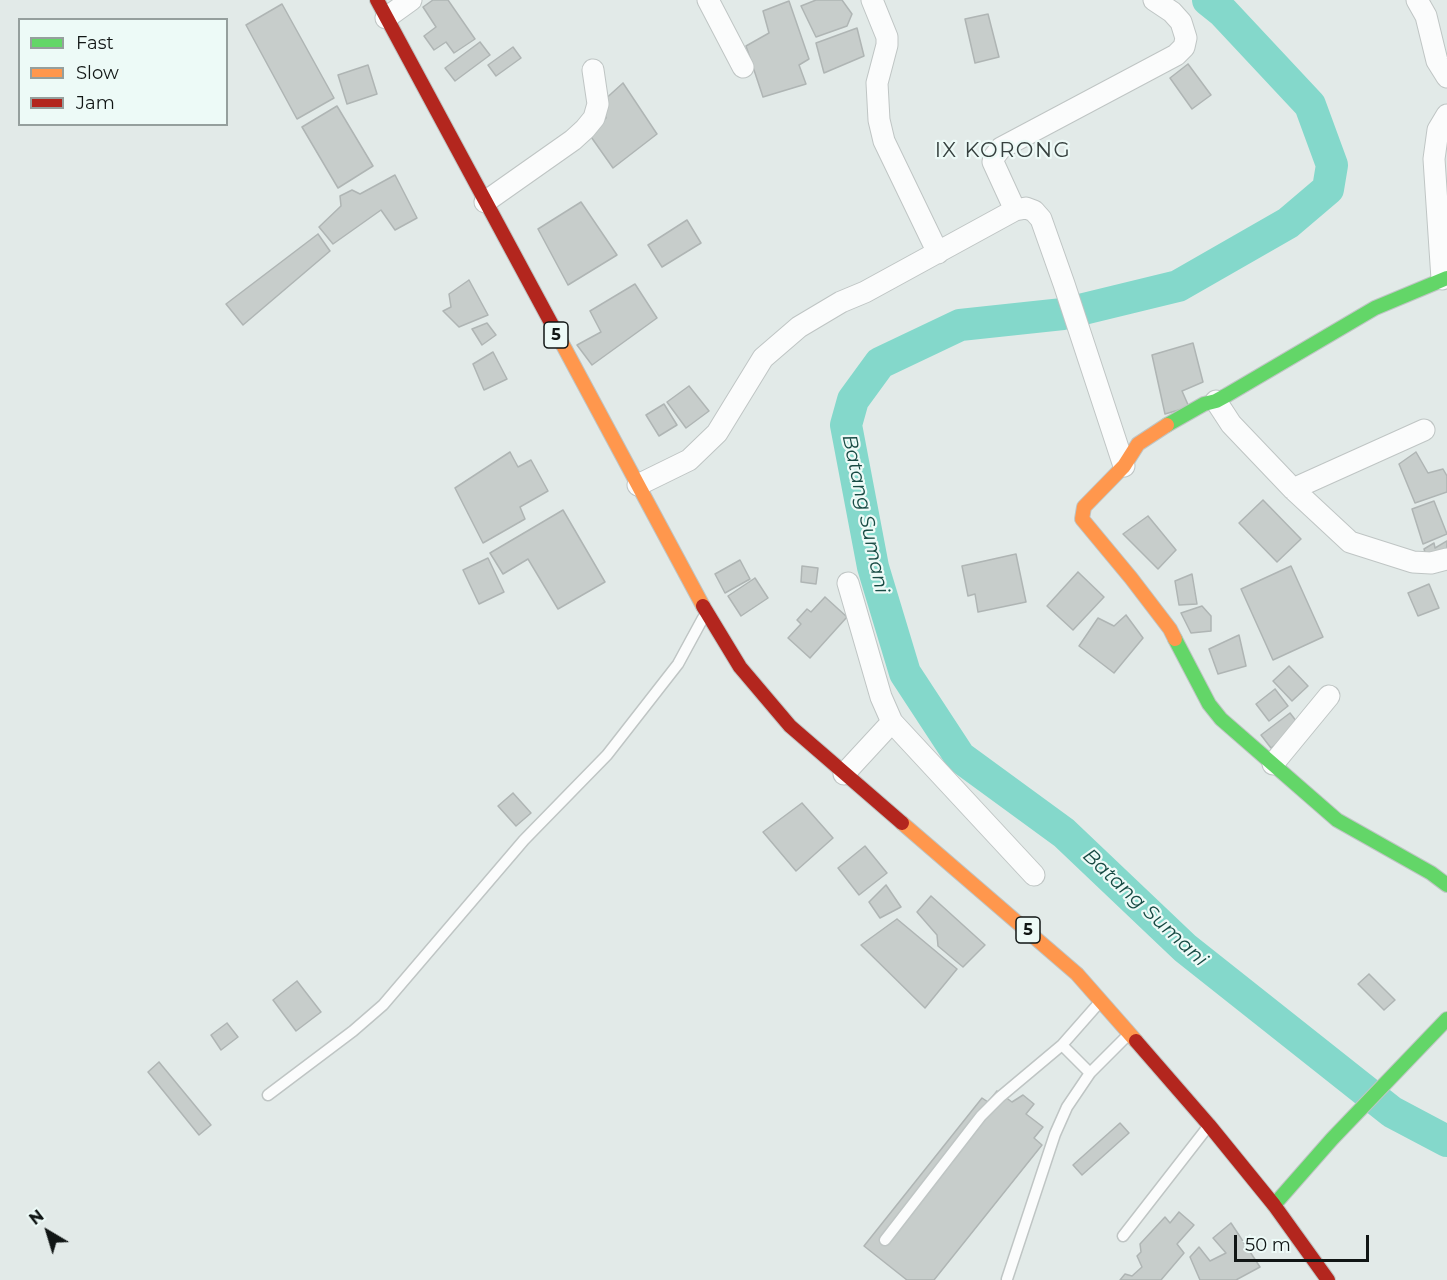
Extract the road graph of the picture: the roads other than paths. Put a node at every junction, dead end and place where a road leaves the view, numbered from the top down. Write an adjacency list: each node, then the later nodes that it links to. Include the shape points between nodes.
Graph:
1 (411, 0): 6 (street)
2 (708, 0): 7 (street)
3 (872, 0): 13 (street, via 887,45 877,84 884,141)
4 (1154, 0): 12 (street, via 1181,22 1186,38 1184,47 1176,55 1001,148 993,162)
5 (1418, 0): 9 (street, via 1437,61)
6 (382, 9): 11 (main road, 5)
7 (743, 67)
8 (593, 70): 11 (street, via 598,105 585,129)
9 (1447, 77)
10 (1447, 115): 14 (street, via 1438,130 1434,150)
11 (485, 202): 18 (main road, 5)
12 (1015, 210): 13 (street); 17 (street, via 1026,208 1041,219)
13 (938, 253): 18 (street, via 799,327 763,358 717,433 690,460)
14 (1445, 279): 15 (main road, via 1375,308)
15 (1216, 401): 17 (main road, via 1146,437); 19 (street, via 1231,424)
16 (1424, 430): 19 (street)
17 (1124, 466): 25 (main road, via 1084,507 1082,519 1170,629 1215,713)
18 (638, 485): 22 (main road, 5)
19 (1293, 489): 20 (street, via 1350,542 1413,562)
20 (1447, 559)
21 (848, 583): 24 (street, via 880,698)
22 (707, 613): 26 (main road, 5, via 753,684 790,726); 34 (lane, via 678,664 607,755 524,840 383,1005)
23 (1329, 696): 25 (street)
24 (892, 722): 26 (street); 27 (street)
25 (1273, 764): 28 (main road, via 1337,820)
26 (844, 774): 29 (main road, 5, via 1057,956)
27 (1034, 874)
28 (1447, 885)
29 (1102, 1000): 31 (main road, 5); 32 (lane)
30 (1447, 1020): 36 (main road)
31 (1130, 1033): 33 (lane); 35 (main road, 5)
32 (1062, 1045): 33 (lane); 38 (lane, via 981,1116)
33 (1090, 1073): 39 (lane, via 1067,1107 1055,1134)
34 (268, 1095)
35 (1209, 1125): 36 (main road, 5); 37 (lane)
36 (1274, 1205): 40 (main road)
37 (1124, 1236)
38 (885, 1240)
39 (1007, 1279)
40 (1328, 1280)

